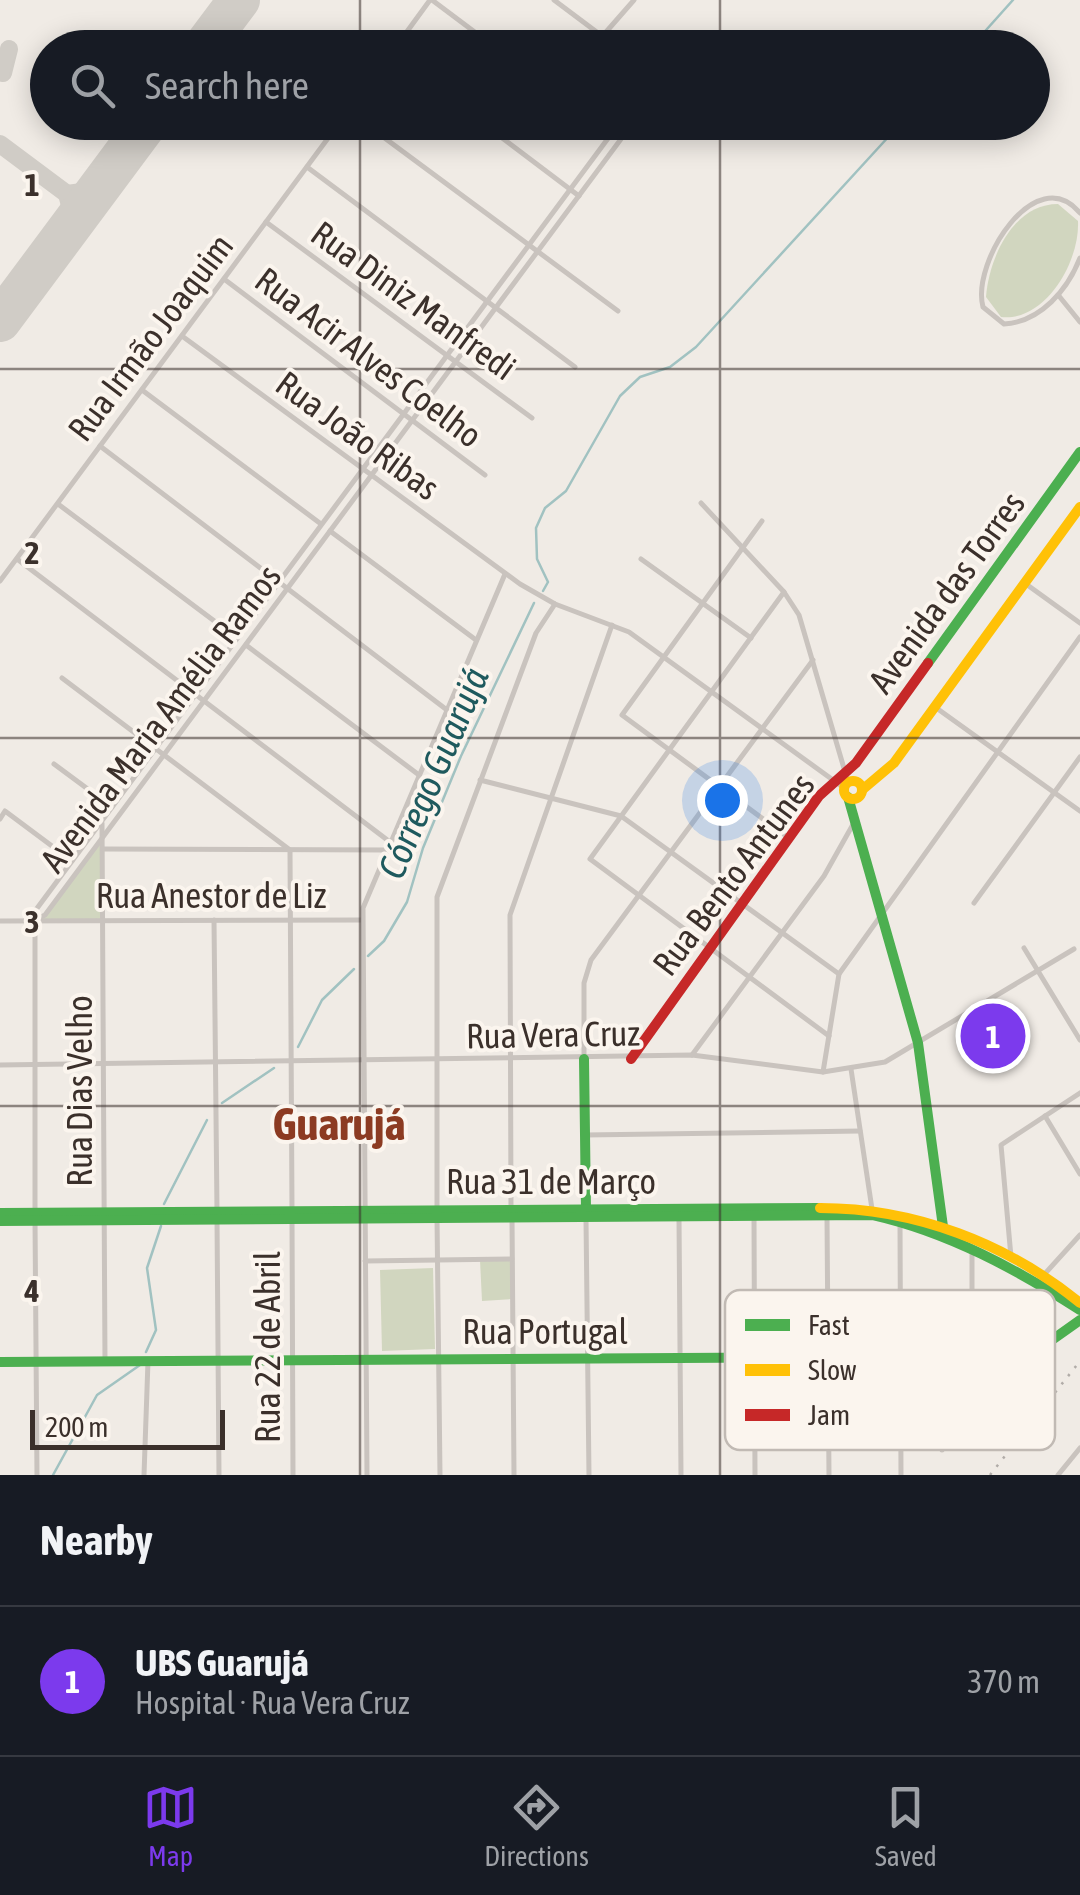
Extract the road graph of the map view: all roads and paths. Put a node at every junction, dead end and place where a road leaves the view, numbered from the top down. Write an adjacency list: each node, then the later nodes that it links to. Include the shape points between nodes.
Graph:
1 (431, 0): 4 (street); 5 (street)
2 (554, 0): 6 (street)
3 (634, 0): 7 (street)
4 (408, 30)
5 (472, 30)
6 (594, 30)
7 (607, 30)
8 (326, 140): 13 (street, Rua Irmão Joaquim)
9 (387, 140): 18 (street)
10 (505, 140): 14 (street)
11 (607, 140): 14 (street, Avenida Maria Amélia Ramos)
12 (620, 140): 15 (street, Avenida Maria Amélia Ramos)
13 (306, 167): 17 (street, Rua Irmão Joaquim); 23 (street)
14 (570, 189): 15 (street); 18 (street, Avenida Maria Amélia Ramos)
15 (579, 196): 19 (street, Avenida Maria Amélia Ramos)
16 (1080, 213): 22 (street, via 1059,198 1032,205 1004,230 984,268 981,302 999,322 1021,320)
17 (266, 222): 21 (street, Rua Irmão Joaquim); 28 (street, Rua Diniz Manfredi)
18 (528, 245): 19 (street); 23 (street, Avenida Maria Amélia Ramos)
19 (538, 252): 24 (street, Avenida Maria Amélia Ramos); 25 (street)
20 (1080, 258): 22 (street)
21 (224, 278): 27 (street, Rua Irmão Joaquim); 32 (street, Rua Acir Alves Coelho)
22 (1058, 296): 26 (street)
23 (487, 301): 24 (street); 28 (street, Avenida Maria Amélia Ramos)
24 (496, 308): 29 (street, Avenida Maria Amélia Ramos); 30 (street)
25 (618, 311)
26 (1080, 322)
27 (182, 336): 31 (street, Rua Irmão Joaquim); 37 (street, Rua João Ribas)
28 (447, 356): 29 (street, Rua Diniz Manfredi); 32 (street, Avenida Maria Amélia Ramos)
29 (456, 362): 33 (street, Rua Diniz Manfredi); 34 (street, Avenida Maria Amélia Ramos)
30 (575, 367)
31 (142, 390): 35 (street, Rua Irmão Joaquim); 44 (street)
32 (404, 414): 34 (street, Rua Acir Alves Coelho); 37 (street, Avenida Maria Amélia Ramos)
33 (532, 418)
34 (412, 420): 38 (street, Rua Acir Alves Coelho); 39 (street, Avenida Maria Amélia Ramos)
35 (100, 446): 41 (street, Rua Irmão Joaquim); 51 (street)
36 (1080, 452): 81 (main road, Avenida das Torres, via 856,763)
37 (363, 469): 39 (street, Rua João Ribas); 44 (street, Avenida Maria Amélia Ramos)
38 (485, 475)
39 (372, 476): 45 (street, Avenida Maria Amélia Ramos); 49 (street, Rua João Ribas)
40 (700, 503): 46 (street)
41 (57, 504): 47 (street, Rua Irmão Joaquim); 60 (street)
42 (1080, 506): 52 (main road, Avenida das Torres)
43 (762, 521): 46 (street)
44 (322, 524): 51 (street, Avenida Maria Amélia Ramos)
45 (330, 531): 53 (street, Avenida Maria Amélia Ramos); 62 (street)
46 (742, 548): 54 (street); 55 (street)
47 (16, 558): 50 (street, Rua Irmão Joaquim); 68 (street)
48 (641, 558): 55 (street)
49 (505, 574): 56 (street, Rua João Ribas); 62 (street)
50 (0, 581)
51 (279, 582): 53 (street); 60 (street, Avenida Maria Amélia Ramos)
52 (1024, 583): 57 (street); 70 (main road, Avenida das Torres)
53 (288, 588): 63 (street, Avenida Maria Amélia Ramos); 71 (street)
54 (784, 592): 61 (street); 65 (street)
55 (703, 603): 61 (street); 64 (street)
56 (555, 604): 58 (street, Rua João Ribas); 80 (street, via 536,634)
57 (1080, 623)
58 (612, 624): 64 (street, Rua João Ribas); 84 (street)
59 (1080, 637): 75 (street)
60 (237, 638): 63 (street); 68 (street, Avenida Maria Amélia Ramos)
61 (751, 638): 67 (street)
62 (476, 640): 71 (street)
63 (246, 645): 69 (street, Avenida Maria Amélia Ramos); 79 (street)
64 (663, 658): 67 (street, Rua João Ribas); 74 (street, via 622,715)
65 (813, 660): 72 (street); 81 (street)
66 (62, 678): 73 (street)
67 (711, 693): 72 (street, Rua João Ribas); 74 (street)
68 (196, 694): 69 (street); 73 (street, Avenida Maria Amélia Ramos)
69 (204, 701): 76 (street, Avenida Maria Amélia Ramos); 93 (street)
70 (935, 706): 75 (street); 81 (main road, Avenida das Torres, via 894,763)
71 (447, 710): 79 (street)
72 (762, 730): 81 (street, Rua João Ribas); 82 (street)
73 (155, 749): 76 (street); 85 (street, Avenida Maria Amélia Ramos)
74 (669, 750): 82 (street); 87 (street)
75 (997, 752): 83 (street); 101 (street)
76 (164, 755): 91 (street, Avenida Maria Amélia Ramos); 95 (street)
77 (1080, 757): 83 (street)
78 (54, 764): 85 (street)
79 (419, 775): 93 (street)
80 (480, 780): 84 (street); 121 (street, via 435,910)
81 (849, 786): 88 (main road); 92 (main road, Rua Bento Antunes)
82 (720, 787): 92 (street); 96 (street)
83 (1054, 792): 86 (street); 99 (street)
84 (550, 798): 87 (street); 122 (street, via 510,914)
85 (112, 808): 90 (street, Avenida Maria Amélia Ramos)
86 (1080, 811)
87 (621, 816): 96 (street); 98 (street, via 590,859)
88 (857, 817): 101 (main road); 108 (street)
89 (0, 818): 97 (street, via 6,811)
90 (102, 820): 91 (street, Rua Dias Velho); 97 (street, Avenida Maria Amélia Ramos)
91 (102, 838): 94 (street, Rua Dias Velho); 106 (street, Avenida Maria Amélia Ramos, via 45,916)
92 (789, 838): 100 (main road, Rua Bento Antunes)
93 (389, 846): 95 (street); 104 (street)
94 (102, 849): 95 (street); 107 (street, Rua Dias Velho)
95 (290, 850): 103 (street, Rua 22 de Abril)
96 (671, 852): 98 (street); 100 (street)
97 (72, 861): 106 (street, Avenida Maria Amélia Ramos)
98 (639, 896): 109 (street); 119 (street, via 588,967)
99 (974, 903)
100 (742, 904): 108 (street); 109 (main road, Rua Bento Antunes)
101 (883, 913): 113 (street); 117 (main road)
102 (214, 920): 103 (street, Rua Anestor de Liz); 107 (street, Rua Anestor de Liz); 125 (street)
103 (290, 920): 104 (street, Rua Anestor de Liz); 124 (street, Rua 22 de Abril)
104 (362, 920): 123 (street)
105 (0, 921): 106 (street, Rua Anestor de Liz)
106 (33, 921): 107 (street, Rua Anestor de Liz); 126 (street)
107 (103, 921): 127 (street, Rua Dias Velho)
108 (782, 932): 113 (street); 114 (street)
109 (710, 948): 114 (street); 120 (main road, Rua Bento Antunes)
110 (1024, 948): 112 (street)
111 (1074, 949): 112 (street, Rua Vera Cruz)
112 (1038, 971): 116 (street); 117 (street, Rua Vera Cruz)
113 (840, 974): 115 (street)
114 (750, 977): 115 (street); 118 (street)
115 (829, 1036): 130 (street)
116 (1080, 1040)
117 (918, 1043): 129 (street, Rua Vera Cruz, via 885,1062); 152 (main road)
118 (692, 1054): 120 (street, Rua Vera Cruz); 130 (street, Rua Vera Cruz)
119 (584, 1059): 120 (street, Rua Vera Cruz); 122 (street, Rua Vera Cruz); 134 (main road)
120 (631, 1059)
121 (436, 1060): 122 (street, Rua Vera Cruz); 123 (street, Rua Vera Cruz); 139 (street)
122 (510, 1060): 140 (street)
123 (363, 1061): 124 (street, Rua Vera Cruz); 142 (street)
124 (291, 1062): 125 (street, Rua Vera Cruz); 141 (street, Rua 22 de Abril)
125 (216, 1063): 127 (street, Rua Vera Cruz); 145 (street)
126 (34, 1064): 127 (street, Rua Vera Cruz); 128 (street, Rua Vera Cruz); 148 (street)
127 (104, 1064): 147 (street, Rua Dias Velho)
128 (0, 1065)
129 (851, 1070): 130 (street, Rua Vera Cruz); 133 (street)
130 (823, 1072)
131 (1080, 1093): 132 (street)
132 (1045, 1115): 135 (street); 157 (street, via 1006,1140 1000,1152)
133 (860, 1131): 134 (street); 136 (street)
134 (585, 1134): 137 (main road)
135 (1080, 1174)
136 (872, 1209): 137 (main road, Rua 31 de Março); 152 (main road, Rua 31 de Março)
137 (586, 1212): 140 (main road, Rua 31 de Março); 146 (main road, Rua 31 de Março); 167 (street)
138 (0, 1213): 148 (main road, Rua 31 de Março)
139 (437, 1213): 140 (main road, Rua 31 de Março); 142 (main road, Rua 31 de Março); 155 (street)
140 (512, 1213): 154 (street)
141 (292, 1214): 142 (main road, Rua 31 de Março); 145 (main road, Rua 31 de Março); 171 (street, Rua 22 de Abril)
142 (364, 1214): 156 (street)
143 (754, 1214): 144 (main road, Rua 31 de Março); 146 (main road, Rua 31 de Março); 159 (street)
144 (827, 1214): 150 (main road, Rua 31 de Março); 160 (street)
145 (217, 1215): 147 (main road, Rua 31 de Março); 174 (street)
146 (680, 1215): 168 (street)
147 (104, 1216): 148 (main road, Rua 31 de Março); 177 (street, Rua Dias Velho)
148 (35, 1217): 149 (main road, Rua 31 de Março); 176 (street)
149 (0, 1221)
150 (900, 1221): 152 (main road, Rua 31 de Março); 161 (street)
151 (1080, 1234): 158 (street)
152 (944, 1235): 153 (main road, Rua 31 de Março); 157 (main road, Rua 31 de Março)
153 (972, 1249): 157 (main road, Rua 31 de Março); 162 (street)
154 (512, 1259): 155 (street); 170 (street)
155 (438, 1260): 156 (street); 169 (street)
156 (365, 1261): 172 (street)
157 (1011, 1263): 158 (main road, Rua 31 de Março)
158 (1042, 1278): 163 (main road, Rua 31 de Março)
159 (754, 1290)
160 (828, 1290)
161 (900, 1290)
162 (972, 1290)
163 (1080, 1306)
164 (1080, 1320): 165 (main road, Rua Portugal)
165 (1055, 1336)
166 (725, 1357): 168 (main road, Rua Portugal)
167 (588, 1358): 168 (main road, Rua Portugal); 170 (main road, Rua Portugal); 189 (street)
168 (680, 1358): 190 (street)
169 (438, 1359): 170 (main road, Rua Portugal); 172 (main road, Rua Portugal); 187 (street)
170 (513, 1359): 188 (street)
171 (292, 1360): 172 (main road, Rua Portugal); 174 (main road, Rua Portugal); 185 (street, Rua 22 de Abril)
172 (366, 1360): 186 (street)
173 (148, 1361): 174 (main road, Rua Portugal); 177 (main road, Rua Portugal); 183 (street)
174 (218, 1361): 184 (street)
175 (0, 1362): 176 (main road, Rua Portugal)
176 (36, 1362): 177 (main road, Rua Portugal); 182 (street)
177 (105, 1362)
178 (1080, 1448): 194 (street)
179 (755, 1450): 191 (street)
180 (830, 1450): 192 (street)
181 (902, 1450): 193 (street)
182 (37, 1475)
183 (144, 1475)
184 (219, 1475)
185 (293, 1475)
186 (367, 1475)
187 (440, 1475)
188 (514, 1475)
189 (589, 1475)
190 (681, 1475)
191 (755, 1475)
192 (830, 1475)
193 (902, 1475)
194 (1058, 1475)

